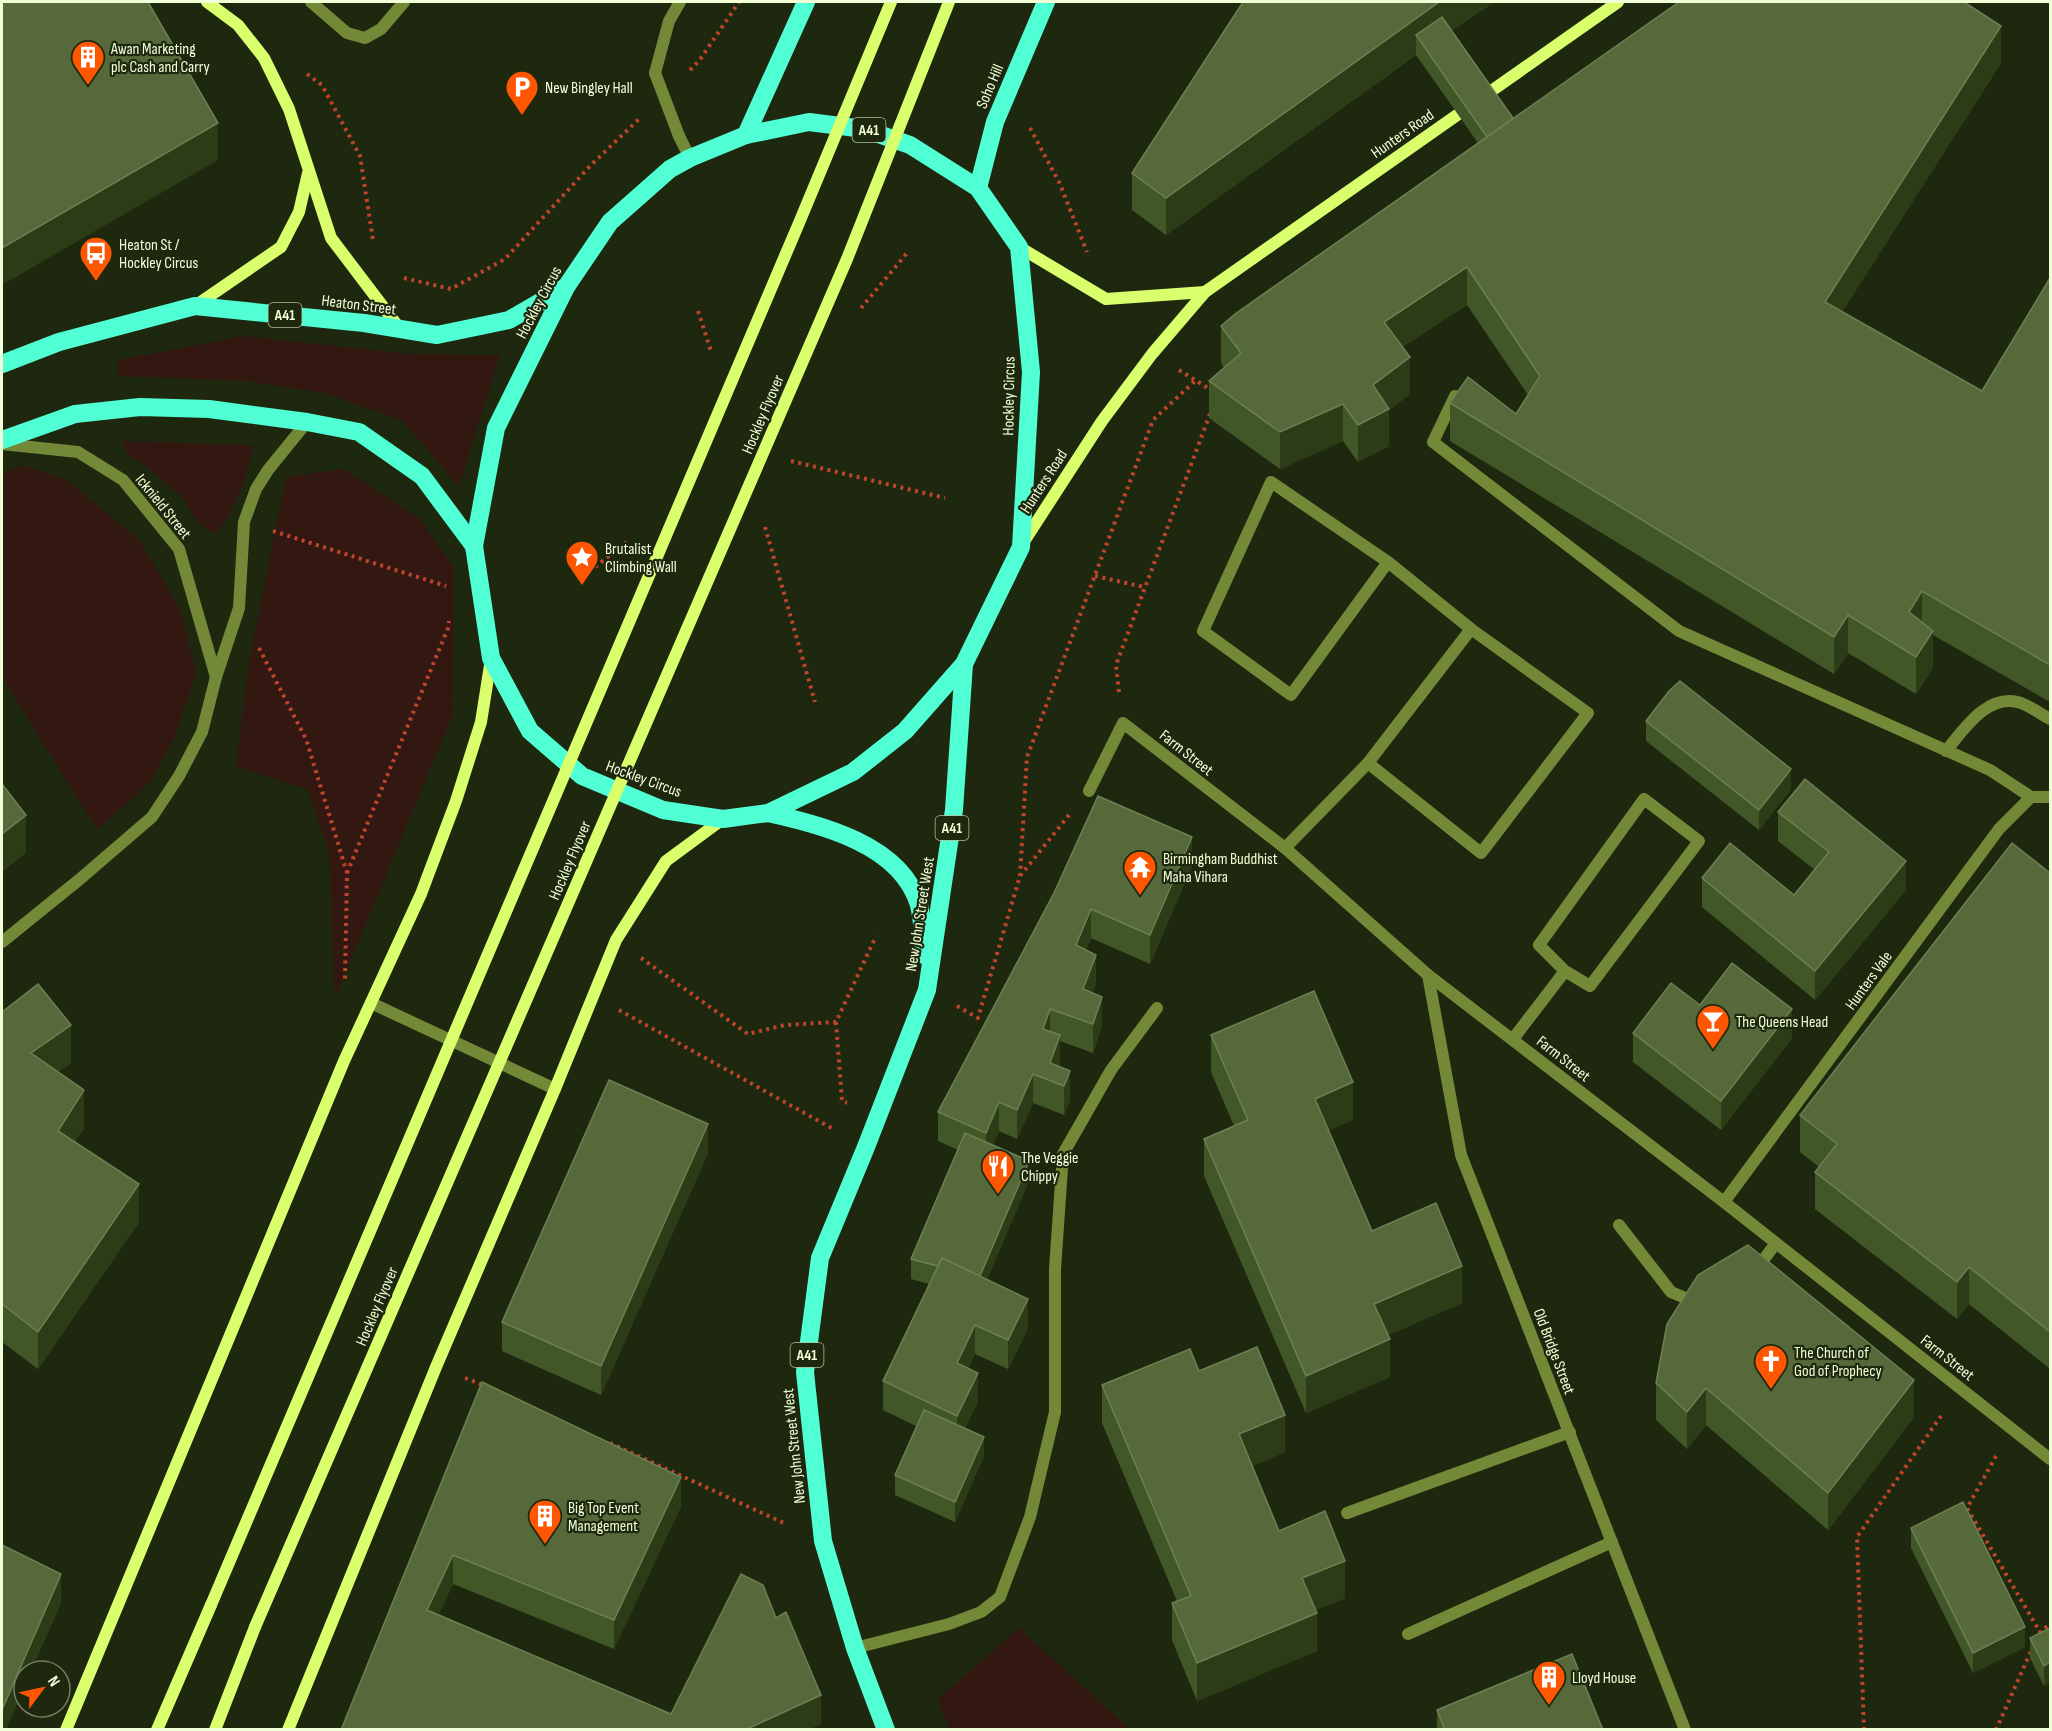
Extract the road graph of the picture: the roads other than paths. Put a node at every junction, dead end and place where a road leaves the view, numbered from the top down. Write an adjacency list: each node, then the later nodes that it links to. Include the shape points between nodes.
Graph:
1 (207, 2): 12 (main road, via 238,25 264,58 289,109)
2 (311, 2): 3 (street, via 347,33 365,38 381,28)
3 (404, 2)
4 (680, 2): 11 (street, bridge, via 669,21 655,73)
5 (806, 2): 10 (highway)
6 (891, 2): 59 (main road, bridge)
7 (950, 2): 60 (main road, Hockley Flyover, bridge, via 848,259 255,1627)
8 (1046, 2): 13 (highway, Soho Hill, via 995,122)
9 (1618, 2): 16 (main road, Hunters Road)
10 (746, 135): 11 (highway, Hockley Circus / A41); 13 (highway, Hockley Circus / A41, via 809,122 864,129 910,145)
11 (690, 158): 15 (highway, Hockley Circus / A41, via 670,169 610,222)
12 (309, 171): 17 (main road, via 299,212 281,248); 18 (main road, via 331,238)
13 (978, 188): 14 (highway, Hockley Circus / A41)
14 (1019, 247): 16 (main road, via 1106,299); 24 (highway, Hockley Circus / A41, via 1031,372)
15 (566, 287): 18 (highway, Heaton Street / A41, via 509,320 437,335); 23 (highway, Hockley Circus / A41, via 496,428)
16 (1205, 292): 24 (main road, Hunters Road, via 1102,421)
17 (195, 306): 18 (highway, Heaton Street / A41); 19 (highway, Heaton Street / A41, via 59,342)
18 (400, 329)
19 (2, 364)
20 (1455, 396): 31 (street, via 1433,442 1679,631)
21 (308, 422): 22 (highway, A41, via 209,409 140,407 75,414); 23 (highway, A41, via 359,432 422,476); 29 (street, Icknield Street, via 268,470 244,522 239,608)
22 (2, 442): 29 (street, Icknield Street, via 78,452 123,480 180,549)
23 (474, 546): 27 (highway, Hockley Circus / A41)
24 (1021, 547): 28 (highway, Hockley Circus / A41)
25 (1388, 562): 25 (street, via 1271,482 1203,631 1291,695); 26 (street)
26 (1471, 629): 32 (street); 32 (street, via 1588,712 1481,853)
27 (491, 658): 37 (highway, Hockley Circus / A41, via 530,731 582,776 663,810); 43 (main road, via 481,722 456,801 421,894)
28 (964, 664): 36 (highway, Hockley Circus / A41, via 905,731 853,772); 42 (highway, New John Street West / A41, via 954,810)
29 (216, 677): 39 (street, Icknield Street, via 202,732 152,817)
30 (2050, 719): 31 (street, via 2011,701 1995,704 1977,714)
31 (1946, 750): 34 (street, via 1990,770)
32 (1368, 763): 38 (street)
33 (1089, 791): 38 (street, Farm Street, via 1123,723)
34 (2031, 797): 35 (street); 47 (street, Hunters Vale, via 2000,829)
35 (2050, 797)
36 (768, 813): 37 (highway, Hockley Circus / A41); 42 (highway, New John Street West / A41, via 819,825 871,848 909,882 919,904)
37 (723, 819): 46 (main road, via 666,861 616,940)
38 (1285, 848): 41 (street, Farm Street)
39 (2, 942)
40 (1565, 971): 40 (street, via 1539,945 1644,799 1699,841 1590,986); 45 (street)
41 (1428, 975): 45 (street, Farm Street); 52 (street, Old Bridge Street, via 1461,1155)
42 (927, 990): 57 (highway, New John Street West / A41, via 820,1258 805,1372 823,1541)
43 (371, 1003): 46 (street); 58 (main road)
44 (1157, 1008): 57 (street, via 1111,1070 1063,1154 1054,1269 1055,1412 1030,1517 1000,1597 981,1612 949,1624)
45 (1513, 1039): 47 (street, Farm Street)
46 (555, 1089): 61 (main road)
47 (1724, 1202): 49 (street, Farm Street)
48 (1619, 1225): 51 (street, via 1671,1292 1690,1300)
49 (1776, 1244): 50 (street, via 1754,1273); 53 (street, Farm Street)
50 (1744, 1278)
51 (1714, 1293)
52 (1570, 1432): 54 (street); 55 (street, Old Bridge Street)
53 (2050, 1459)
54 (1347, 1513)
55 (1612, 1542): 56 (street); 63 (street, Old Bridge Street)
56 (1408, 1634)
57 (855, 1648): 62 (highway, New John Street West / A41)
58 (66, 1730)
59 (157, 1730)
60 (215, 1730)
61 (288, 1730)
62 (886, 1730)
63 (1685, 1730)

